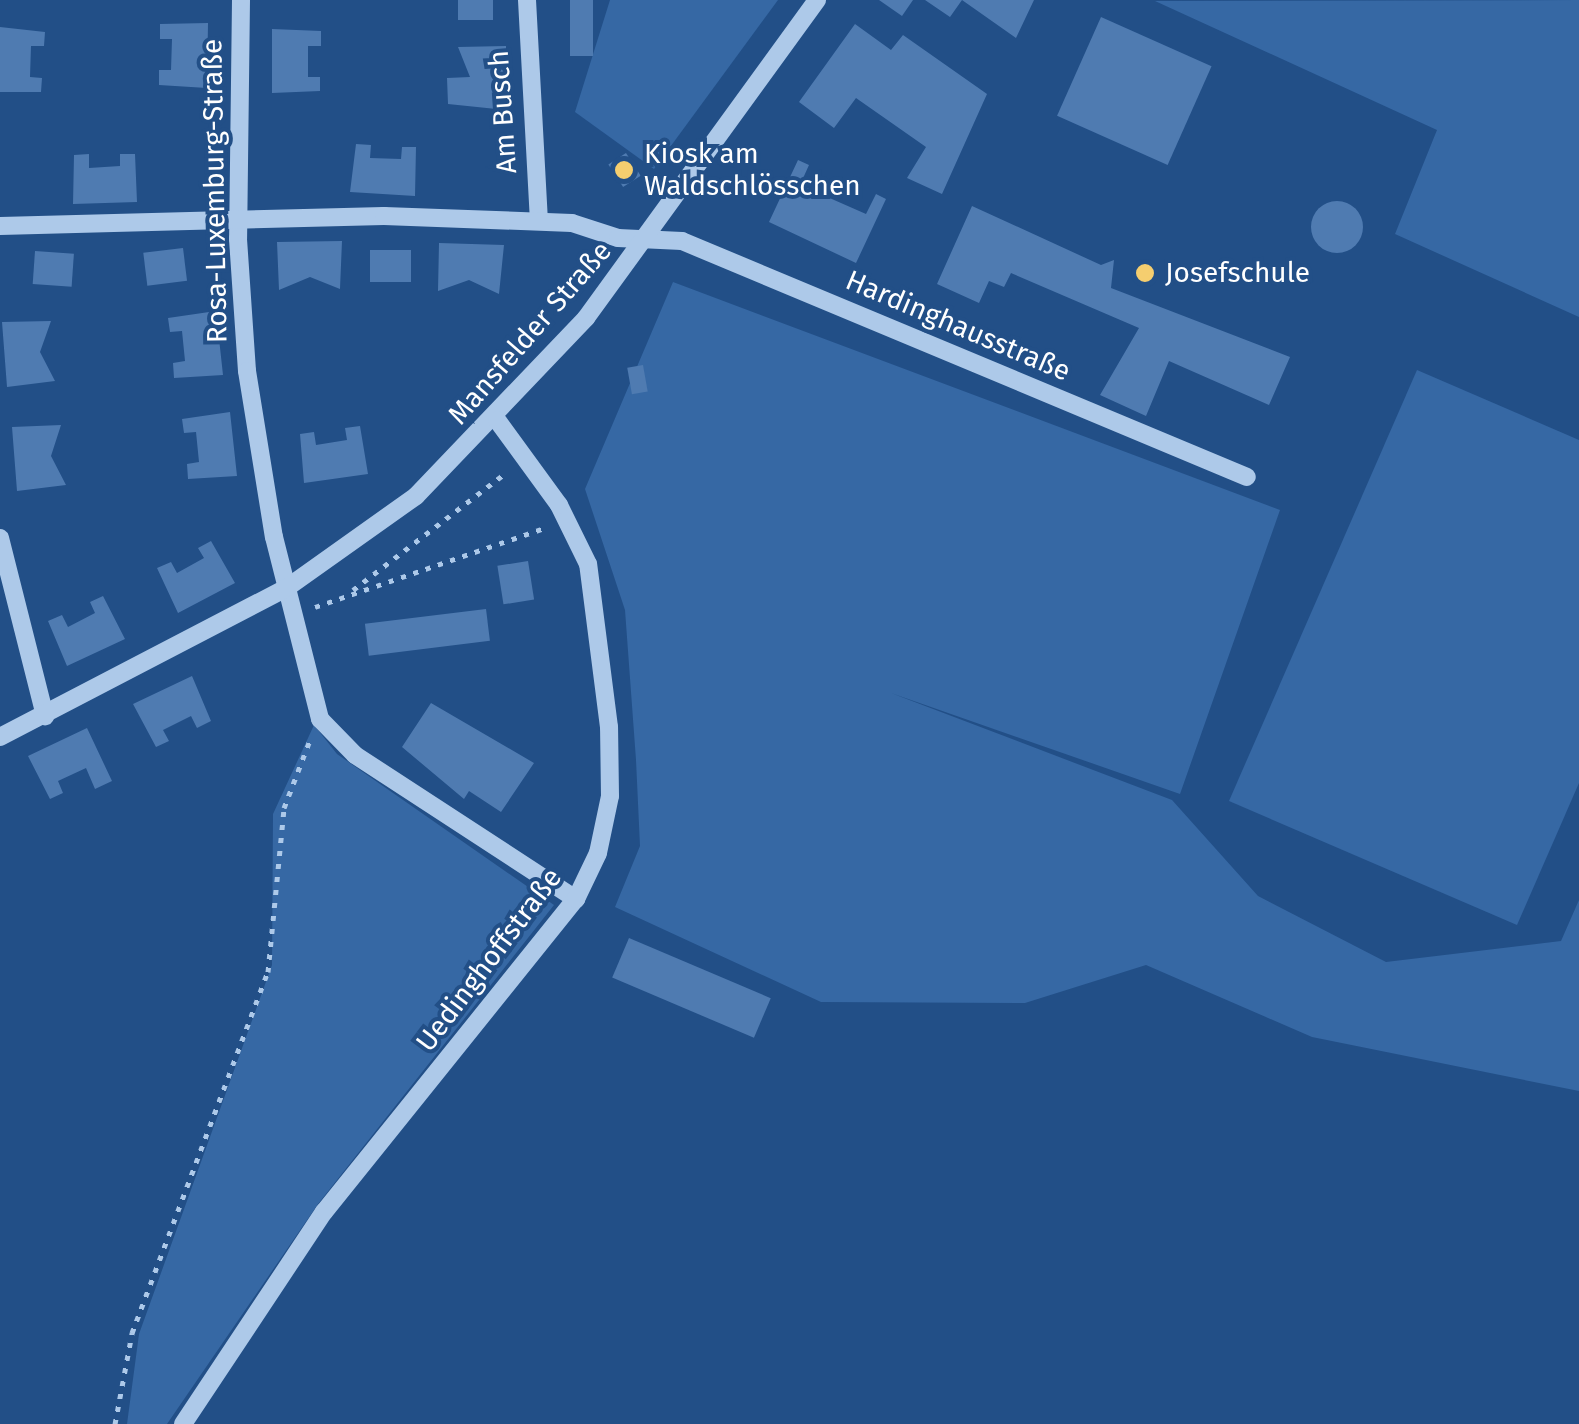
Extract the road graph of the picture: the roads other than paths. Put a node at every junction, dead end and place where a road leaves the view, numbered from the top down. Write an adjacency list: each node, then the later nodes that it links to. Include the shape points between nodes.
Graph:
1 (241, 0): 4 (street, Rosa-Luxemburg-Straße)
2 (528, 0): 5 (street, Am Busch)
3 (817, 0): 7 (street, Mansfelder Straße)
4 (243, 220): 5 (street, Hardinghausstraße); 6 (street, Hardinghausstraße); 11 (street, Rosa-Luxemburg-Straße, via 247,371)
5 (539, 220): 7 (street, Hardinghausstraße)
6 (0, 226)
7 (646, 239): 8 (street, Mansfelder Straße); 9 (street, Hardinghausstraße, via 682,240)
8 (497, 420): 11 (street, Mansfelder Straße, via 416,496); 14 (street, Uedinghoffstraße, via 567,520 598,608 610,796)
9 (1247, 477)
10 (0, 538): 12 (street)
11 (288, 587): 12 (street, Mansfelder Straße); 14 (street, Rosa-Luxemburg-Straße, via 320,719 356,754)
12 (45, 716): 13 (street, Mansfelder Straße)
13 (0, 736)
14 (576, 899): 15 (street, Uedinghoffstraße, via 324,1212)
15 (184, 1424)

